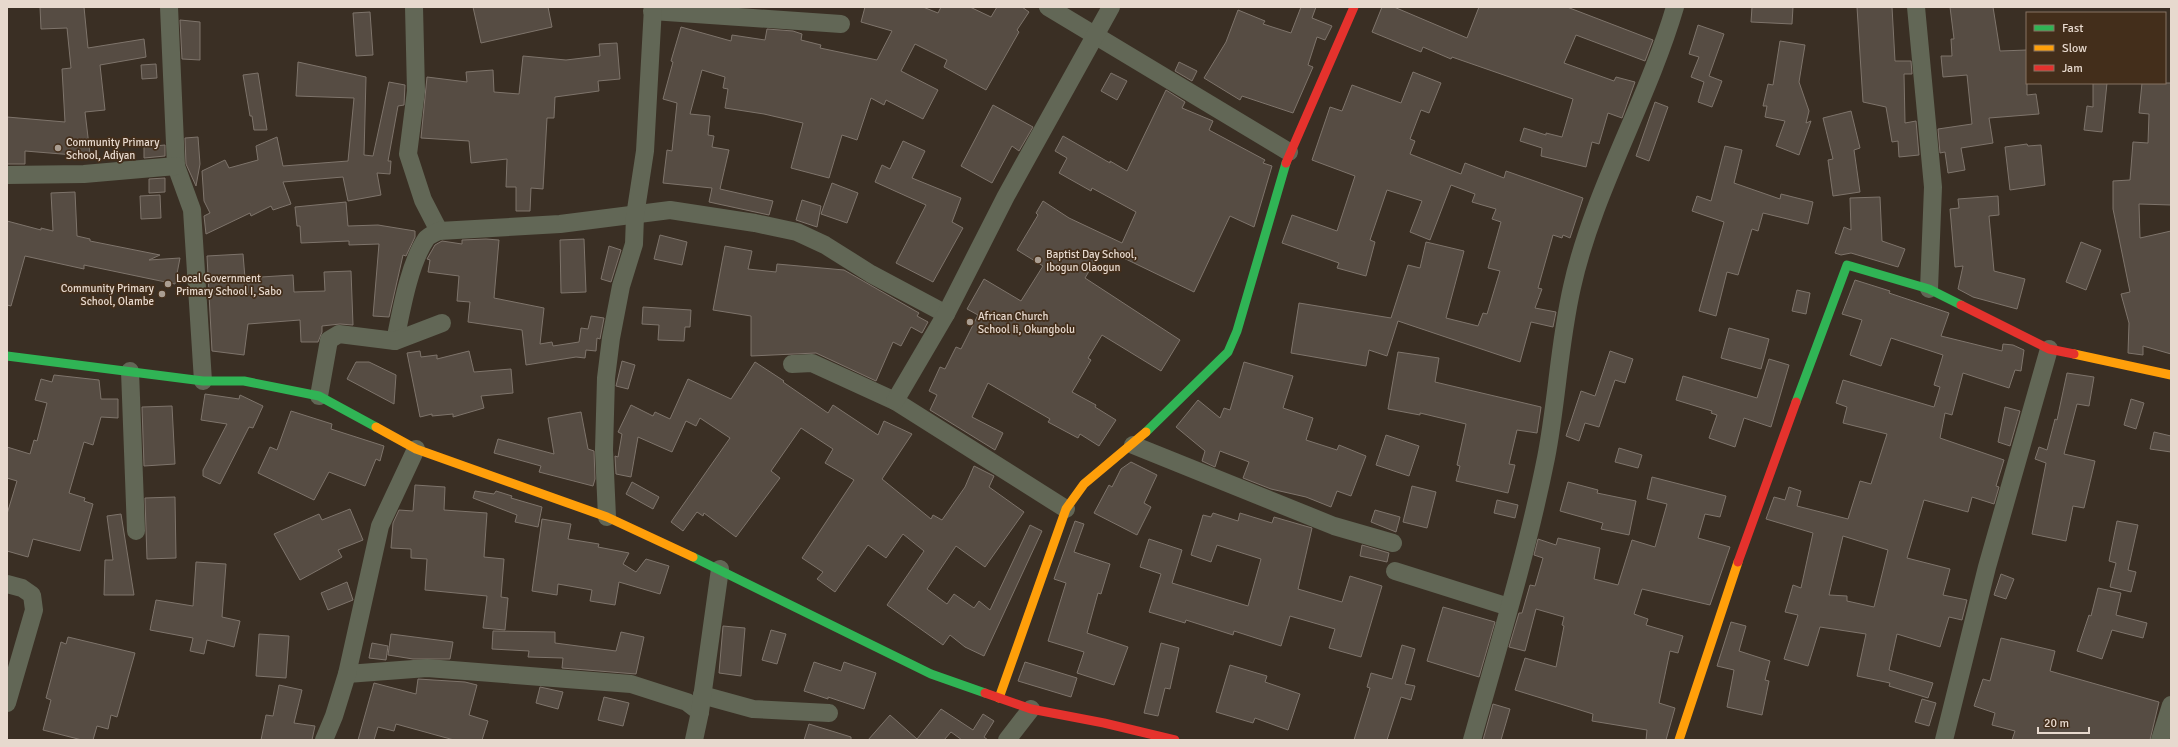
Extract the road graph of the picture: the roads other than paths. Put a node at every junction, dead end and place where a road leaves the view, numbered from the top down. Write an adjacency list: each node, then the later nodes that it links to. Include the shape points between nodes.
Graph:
1 (169, 7): 12 (street)
2 (414, 7): 15 (street, via 416,91 408,154 423,200)
3 (1048, 7): 10 (street)
4 (1111, 7): 10 (street)
5 (1354, 7): 11 (street)
6 (1675, 7): 37 (street, via 1653,73 1588,233 1572,287 1546,458)
7 (1916, 7): 16 (street, via 1933,187)
8 (653, 9): 9 (street); 14 (street, via 645,151)
9 (841, 24)
10 (1096, 35): 11 (street); 17 (street, via 1006,196)
11 (1289, 152): 28 (street, via 1238,331 1228,352)
12 (176, 166): 13 (street, via 84,174); 25 (street, via 192,210)
13 (7, 175)
14 (635, 216): 15 (street, via 560,224); 17 (street, via 670,210 797,232 825,245 871,274); 31 (street, via 634,244 621,286 606,378 604,450)
15 (439, 231): 19 (street, via 426,238 416,262 402,305)
16 (1929, 289): 20 (street); 50 (street, via 1847,265 1764,487)
17 (946, 314): 27 (street)
18 (442, 323): 19 (street)
19 (395, 341): 26 (street, via 339,334 330,340)
20 (2049, 349): 24 (street); 51 (street, via 1987,567)
21 (7, 356): 23 (street)
22 (792, 364): 27 (street, via 812,363)
23 (130, 371): 25 (street); 32 (street)
24 (2171, 375)
25 (203, 381): 26 (street, via 244,381)
26 (319, 396): 29 (street)
27 (895, 401): 30 (street)
28 (1133, 445): 30 (street, via 1084,484); 33 (street, via 1334,526)
29 (416, 449): 31 (street); 38 (street, via 380,526)
30 (1066, 509): 39 (street)
31 (607, 517): 34 (street)
32 (136, 531)
33 (1393, 543)
34 (720, 569): 39 (street, via 931,674); 41 (street)
35 (1395, 571): 37 (street)
36 (7, 584): 40 (street, via 22,588 32,595 34,610)
37 (1509, 607): 49 (street)
38 (347, 674): 41 (street, via 427,668 631,684); 45 (street)
39 (999, 698): 43 (street)
40 (7, 704)
41 (701, 704): 44 (street); 46 (street)
42 (2171, 705): 52 (street)
43 (1031, 709): 47 (street); 48 (street)
44 (829, 713)
45 (324, 740)
46 (694, 740)
47 (1007, 740)
48 (1175, 740)
49 (1472, 740)
50 (1679, 740)
51 (1944, 740)
52 (2160, 740)

